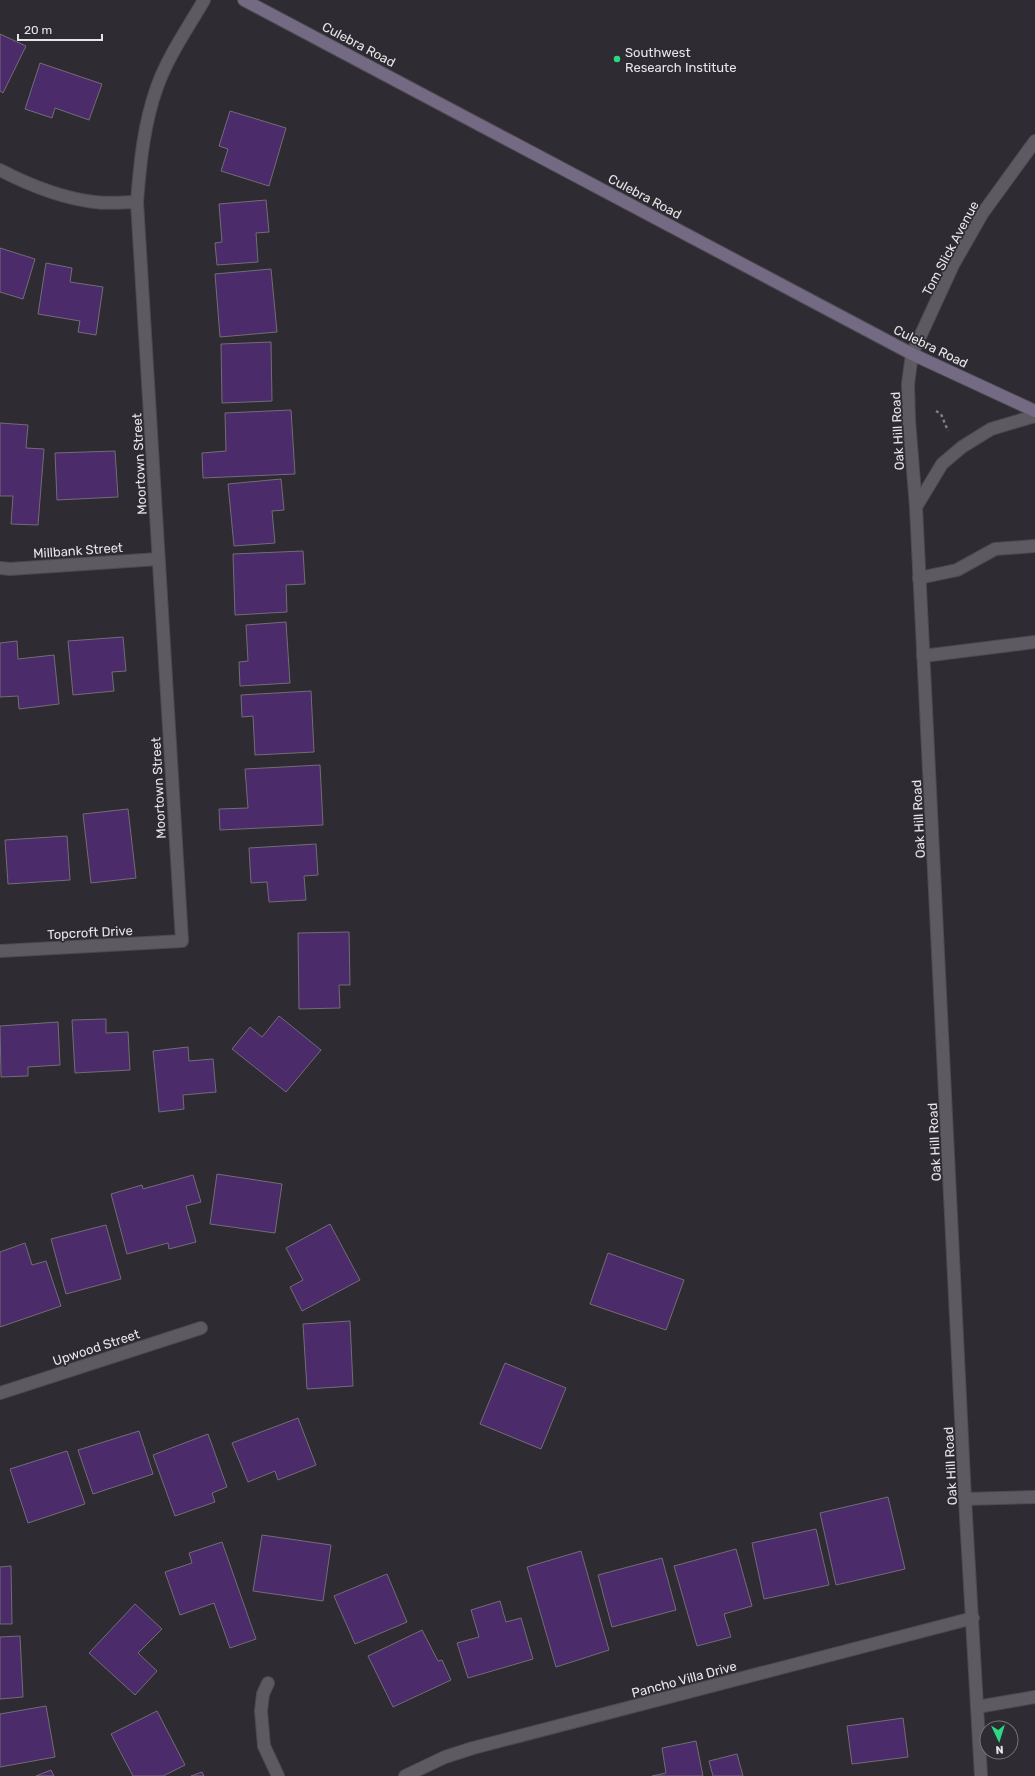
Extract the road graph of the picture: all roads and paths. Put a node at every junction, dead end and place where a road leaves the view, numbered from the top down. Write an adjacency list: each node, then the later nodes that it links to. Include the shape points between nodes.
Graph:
1 (204, 0): 5 (street, Moortown Street, via 157,86 145,131)
2 (244, 0): 6 (main road, Culebra Road)
3 (1035, 141): 6 (street, Tom Slick Avenue, via 982,214 953,265)
4 (0, 170): 5 (street, via 24,182 70,198 95,202)
5 (137, 202): 13 (street, Moortown Street)
6 (912, 354): 8 (main road, Culebra Road); 11 (street, Oak Hill Road, via 908,384)
7 (936, 411): 10 (path, via 941,414)
8 (1035, 411)
9 (1035, 416): 11 (street, via 991,429 962,447 942,464)
10 (949, 432)
11 (916, 508): 15 (street, Oak Hill Road)
12 (1035, 546): 15 (street, via 994,549 957,570)
13 (158, 558): 14 (street, Millbank Street); 18 (street, Moortown Street)
14 (0, 568)
15 (920, 578): 17 (street, Oak Hill Road)
16 (1035, 642): 17 (street)
17 (923, 656): 23 (street, Oak Hill Road)
18 (182, 941): 19 (street, Topcroft Drive)
19 (0, 951)
20 (201, 1328): 21 (street, Upwood Street)
21 (0, 1393)
22 (1035, 1497): 23 (street)
23 (965, 1499): 24 (street, Oak Hill Road)
24 (973, 1618): 27 (street, Oak Hill Road); 29 (street, Pancho Villa Drive, via 473,1748 445,1757)
25 (268, 1683): 28 (street, via 263,1694 261,1711 264,1746)
26 (1035, 1697): 27 (street)
27 (977, 1707): 30 (street, Oak Hill Road)
28 (278, 1776)
29 (405, 1776)
30 (981, 1776)

